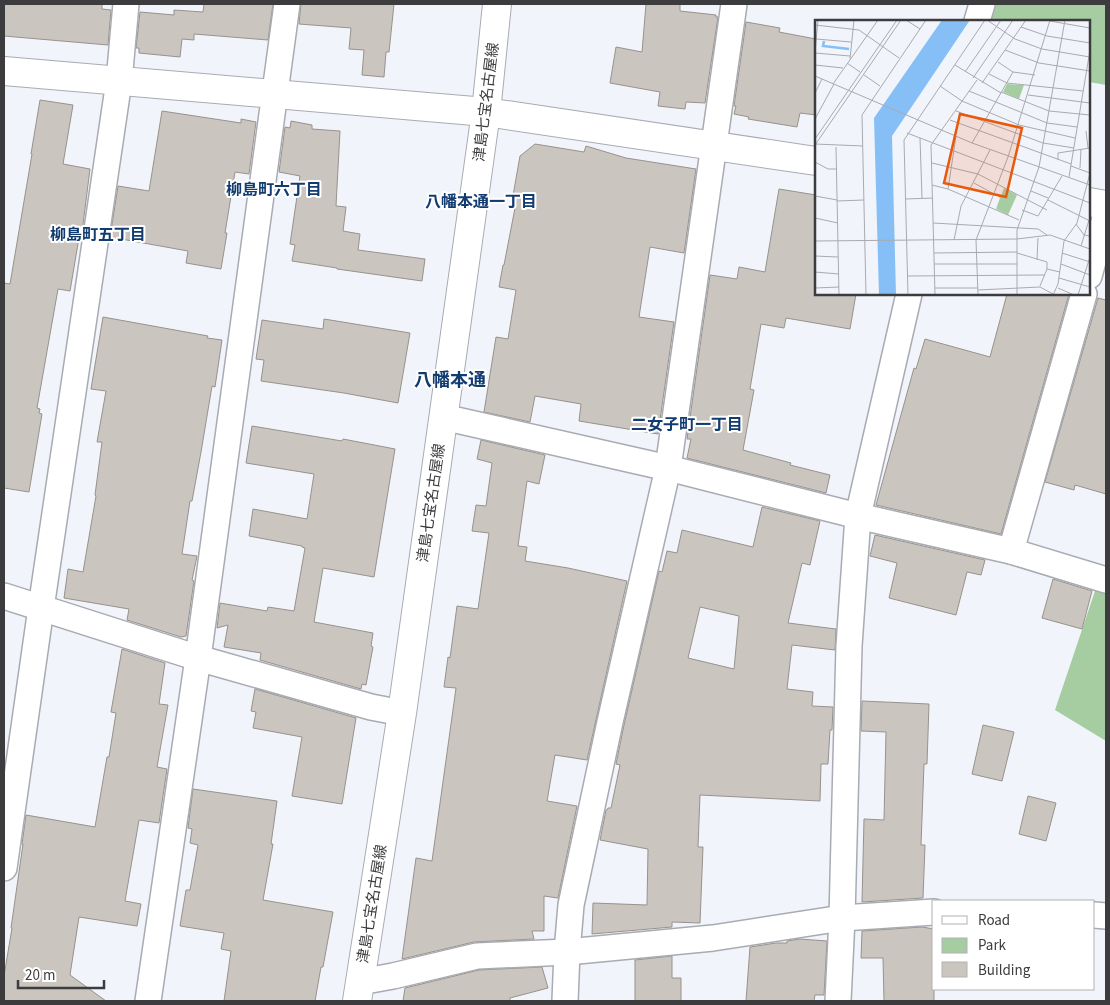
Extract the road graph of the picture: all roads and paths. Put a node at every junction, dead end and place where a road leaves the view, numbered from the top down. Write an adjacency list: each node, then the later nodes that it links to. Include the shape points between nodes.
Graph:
1 (126, 4): 8 (street)
2 (287, 4): 9 (street)
3 (497, 4): 10 (main road, 津島七宝名古屋線)
4 (734, 4): 11 (street)
5 (982, 4): 6 (street)
6 (977, 20)
7 (4, 71): 8 (main road)
8 (119, 81): 9 (main road); 25 (street)
9 (274, 94): 10 (main road); 26 (street)
10 (486, 112): 11 (main road); 19 (main road, 津島七宝名古屋線)
11 (714, 146): 12 (main road); 20 (street)
12 (815, 160)
13 (1090, 202): 14 (main road)
14 (1106, 205)
15 (1106, 214): 16 (street)
16 (1090, 272)
17 (909, 295): 21 (street)
18 (1084, 295): 22 (street)
19 (443, 417): 20 (street); 27 (main road, 津島七宝名古屋線)
20 (668, 468): 21 (street); 31 (street, via 571,905)
21 (858, 516): 22 (street); 30 (street, via 849,646)
22 (1011, 551): 23 (street)
23 (1106, 580)
24 (4, 596): 25 (street)
25 (41, 608): 26 (street); 28 (street)
26 (198, 658): 27 (street); 33 (street)
27 (402, 713): 32 (main road, 津島七宝名古屋線)
28 (4, 868)
29 (932, 912): 30 (street)
30 (842, 918): 31 (street, via 713,938); 35 (street)
31 (567, 952): 32 (street, via 477,956 393,976); 34 (street)
32 (358, 992)
33 (148, 1001)
34 (566, 1001)
35 (838, 1001)

